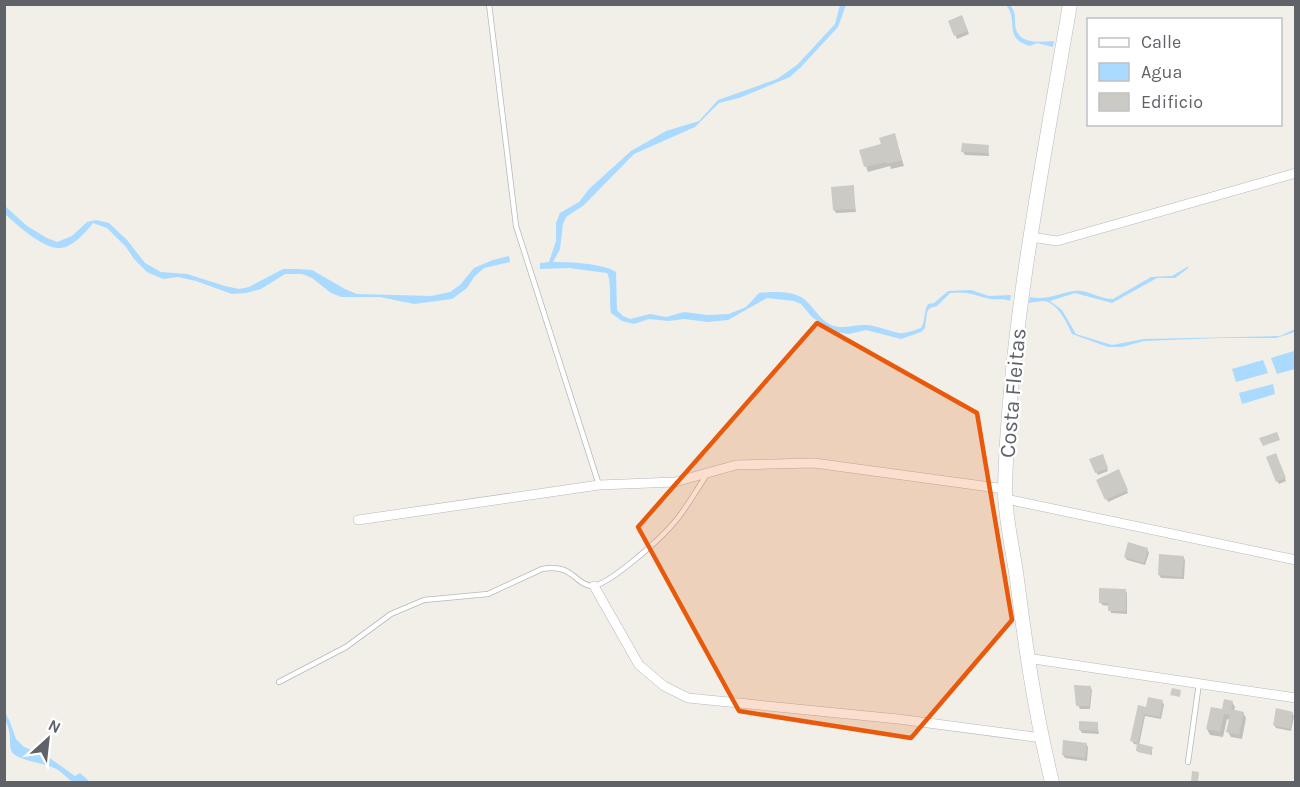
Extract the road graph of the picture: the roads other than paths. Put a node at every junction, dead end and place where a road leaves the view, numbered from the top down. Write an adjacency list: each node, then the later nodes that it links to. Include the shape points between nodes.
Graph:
1 (489, 4): 6 (lane, via 516,226)
2 (1070, 4): 4 (main road, Costa Fleitas)
3 (1296, 173): 4 (street, via 1057,241)
4 (1031, 237): 7 (main road, Costa Fleitas, via 1014,353)
5 (707, 474): 6 (street, via 675,482); 7 (street, via 736,465 814,463); 10 (lane, via 674,524 613,577)
6 (599, 485): 8 (street)
7 (1006, 494): 9 (street); 11 (main road, Costa Fleitas)
8 (358, 520)
9 (1296, 560)
10 (594, 586): 12 (lane, via 567,570 551,567 488,594 424,600 391,615 346,647); 15 (street, via 639,665 664,686 688,698)
11 (1027, 658): 13 (street); 15 (main road, Costa Fleitas)
12 (279, 682)
13 (1199, 683): 14 (street); 16 (lane)
14 (1296, 698)
15 (1042, 738): 17 (main road, Costa Fleitas)
16 (1188, 762)
17 (1052, 783)

